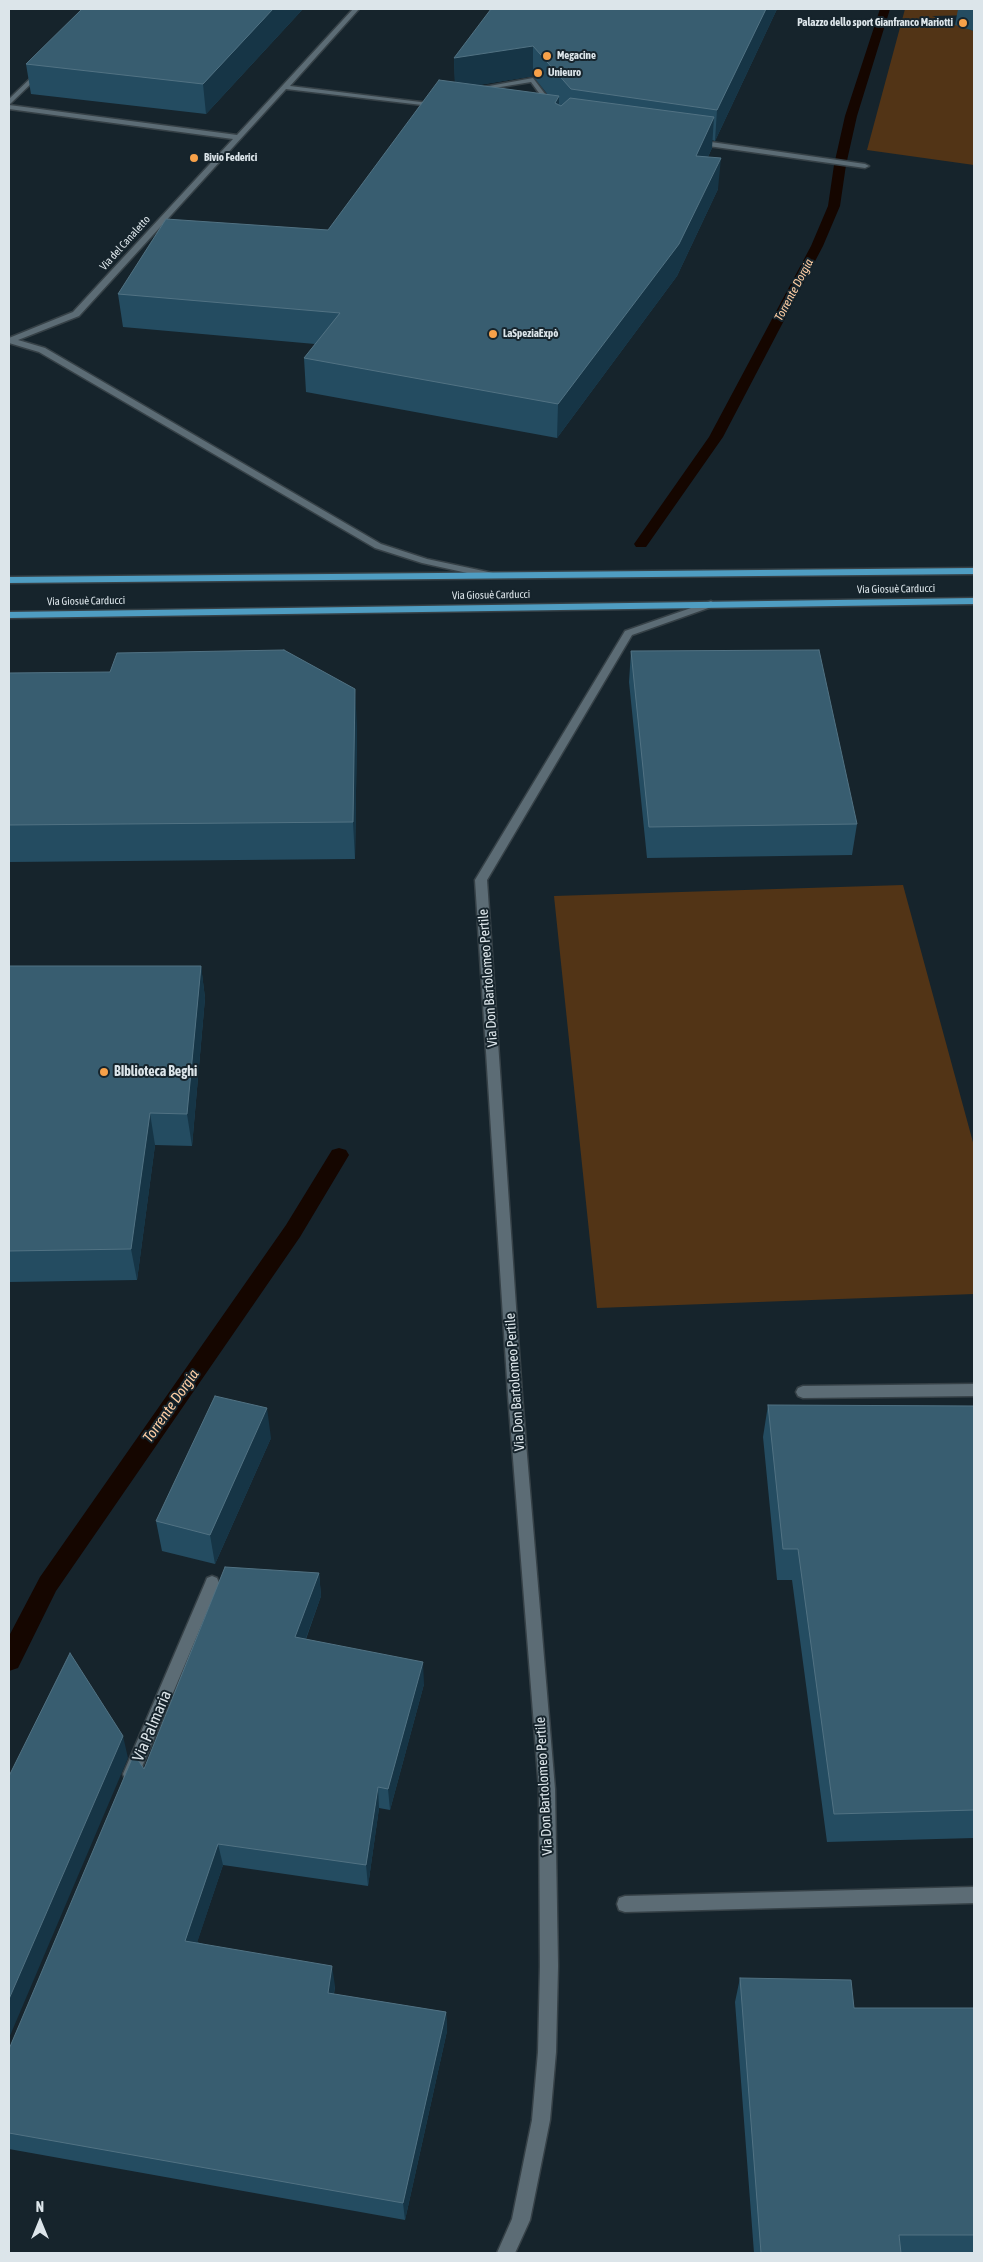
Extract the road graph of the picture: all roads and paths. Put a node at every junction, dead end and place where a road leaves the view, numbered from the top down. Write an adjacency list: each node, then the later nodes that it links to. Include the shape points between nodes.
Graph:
1 (356, 9): 3 (street, Via del Canaletto)
2 (50, 62): 7 (street)
3 (285, 87): 6 (street); 11 (street, Via del Canaletto)
4 (465, 91): 10 (street, via 533,80)
5 (429, 96): 6 (street)
6 (402, 101): 8 (street)
7 (9, 103)
8 (441, 106)
9 (9, 107): 11 (street)
10 (556, 111)
11 (238, 137): 14 (street, Via del Canaletto, via 76,314)
12 (691, 142): 13 (street)
13 (865, 166)
14 (10, 341): 16 (street, via 42,350 378,546 425,561)
15 (974, 571): 16 (main road, Via Giosuè Carducci)
16 (490, 575): 17 (main road, Via Giosuè Carducci)
17 (9, 580)
18 (974, 601): 19 (main road, Via Giosuè Carducci)
19 (711, 604): 20 (main road, Via Giosuè Carducci); 27 (street, Via Don Bartolomeo Pertile, via 628,633 482,880 515,1396 547,1789 549,1966 541,2120 521,2220)
20 (9, 615)
21 (974, 1390): 22 (street)
22 (803, 1392)
23 (212, 1583): 24 (street, Via Palmaria)
24 (126, 1786)
25 (974, 1895): 26 (street)
26 (625, 1904)
27 (506, 2253)

